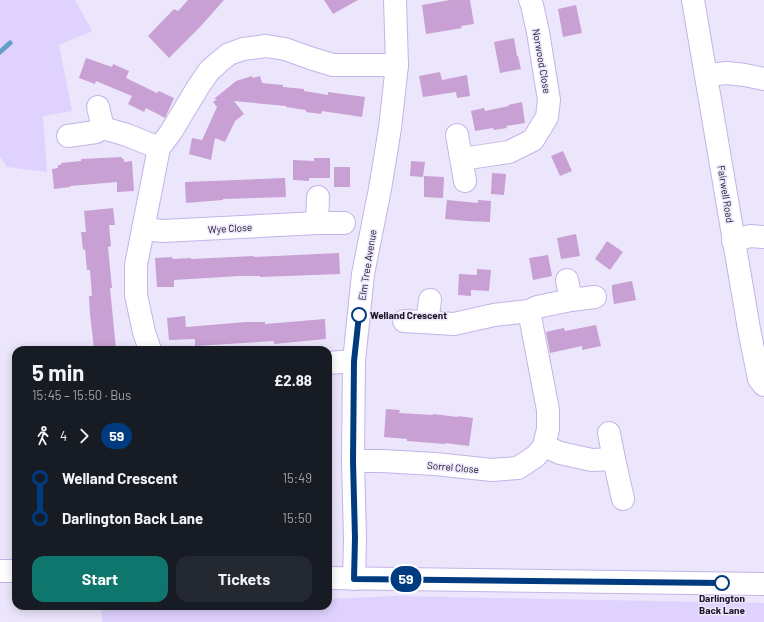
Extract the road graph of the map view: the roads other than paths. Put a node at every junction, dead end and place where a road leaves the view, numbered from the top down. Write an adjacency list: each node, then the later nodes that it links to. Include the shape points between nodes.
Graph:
1 (395, 0): 4 (street, Elm Tree Avenue)
2 (530, 0): 12 (street, Norwood Close, via 549,100 547,117 533,140 509,152)
3 (693, 0): 5 (street, Fairwell Road)
4 (397, 65): 11 (street, via 333,65 266,46 243,49 230,54 209,71); 26 (street, Elm Tree Avenue, via 390,128 363,274)
5 (706, 75): 6 (street, via 727,73); 19 (street, Fairwell Road)
6 (764, 79)
7 (98, 107): 8 (street)
8 (103, 128): 10 (street, via 96,132); 11 (street)
9 (457, 135): 12 (street)
10 (68, 136)
11 (159, 148): 17 (street)
12 (462, 159): 13 (street)
13 (465, 181)
14 (318, 197): 15 (street)
15 (317, 223): 16 (street, Wye Close); 17 (street, Wye Close, via 163,231)
16 (344, 223)
17 (143, 229): 25 (street, via 136,265 136,295)
18 (764, 237): 19 (street, via 750,236)
19 (734, 241): 28 (street, Fairwell Road, via 759,379)
20 (595, 297): 22 (street, via 569,290)
21 (430, 300): 24 (street)
22 (529, 311): 24 (street, via 494,315 454,324); 30 (street, via 548,410 548,429)
23 (404, 321): 24 (street)
24 (427, 322)
25 (149, 346)
26 (354, 361): 27 (street); 32 (street, Elm Tree Avenue)
27 (332, 363)
28 (764, 385)
29 (609, 433): 31 (street)
30 (544, 446): 31 (street, via 560,453 592,460); 32 (street, Sorrel Close, via 536,456 518,468 492,470 434,464)
31 (614, 459): 33 (street)
32 (353, 461): 37 (street, Elm Tree Avenue)
33 (622, 499)
34 (0, 571): 35 (street)
35 (12, 571)
36 (332, 578): 37 (street)
37 (354, 579): 38 (street)
38 (764, 584)

